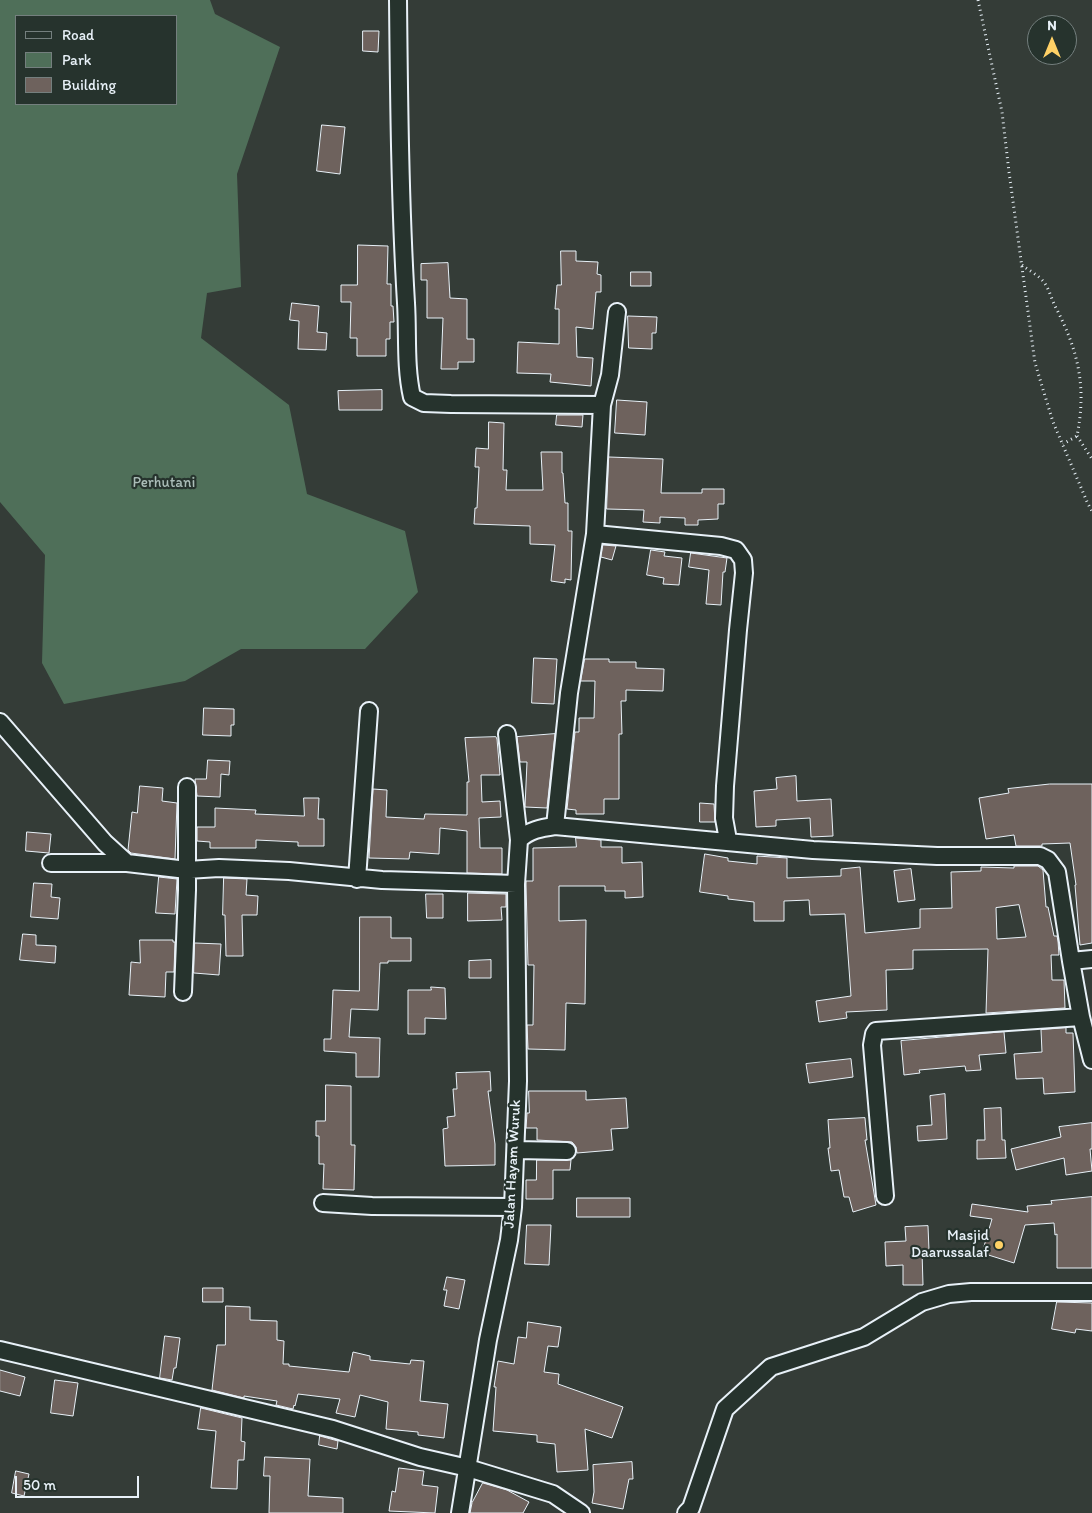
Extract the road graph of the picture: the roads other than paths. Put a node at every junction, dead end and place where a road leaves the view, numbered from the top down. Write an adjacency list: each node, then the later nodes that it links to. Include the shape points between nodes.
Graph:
1 (398, 0): 3 (street, via 400,190 408,380 412,397 424,403)
2 (617, 312): 3 (street, via 610,375)
3 (602, 405): 4 (street)
4 (595, 534): 9 (street, via 569,693); 11 (street, via 721,546 736,550 743,560 725,786 724,818)
5 (369, 711): 15 (street)
6 (0, 722): 13 (street, via 104,843)
7 (507, 734): 10 (street, Jalan Hayam Wuruk)
8 (187, 787): 14 (street)
9 (555, 826): 10 (street, via 540,828); 11 (street)
10 (518, 840): 16 (street, Jalan Hayam Wuruk)
11 (728, 840): 18 (street, via 867,853 1040,856 1048,860 1057,872)
12 (50, 864): 13 (street)
13 (128, 864): 14 (street)
14 (187, 870): 15 (street, via 289,871); 19 (street)
15 (356, 878): 16 (street)
16 (516, 884): 22 (street, Jalan Hayam Wuruk)
17 (1092, 959): 18 (street)
18 (1071, 961): 20 (street)
19 (182, 992)
20 (1081, 1017): 21 (street); 24 (street, via 876,1031 872,1045)
21 (1092, 1060)
22 (516, 1150): 23 (street); 26 (street, Jalan Hayam Wuruk)
23 (566, 1151)
24 (885, 1196)
25 (323, 1203): 26 (street)
26 (513, 1207): 29 (street, Jalan Hayam Wuruk)
27 (1092, 1292): 32 (street, via 949,1294 922,1302 864,1337 770,1367 725,1409 691,1508)
28 (0, 1350): 29 (street, via 333,1429 420,1457)
29 (468, 1468): 30 (street, Jalan Hayam Wuruk); 31 (street, via 553,1494)
30 (460, 1513)
31 (581, 1513)
32 (686, 1513)

